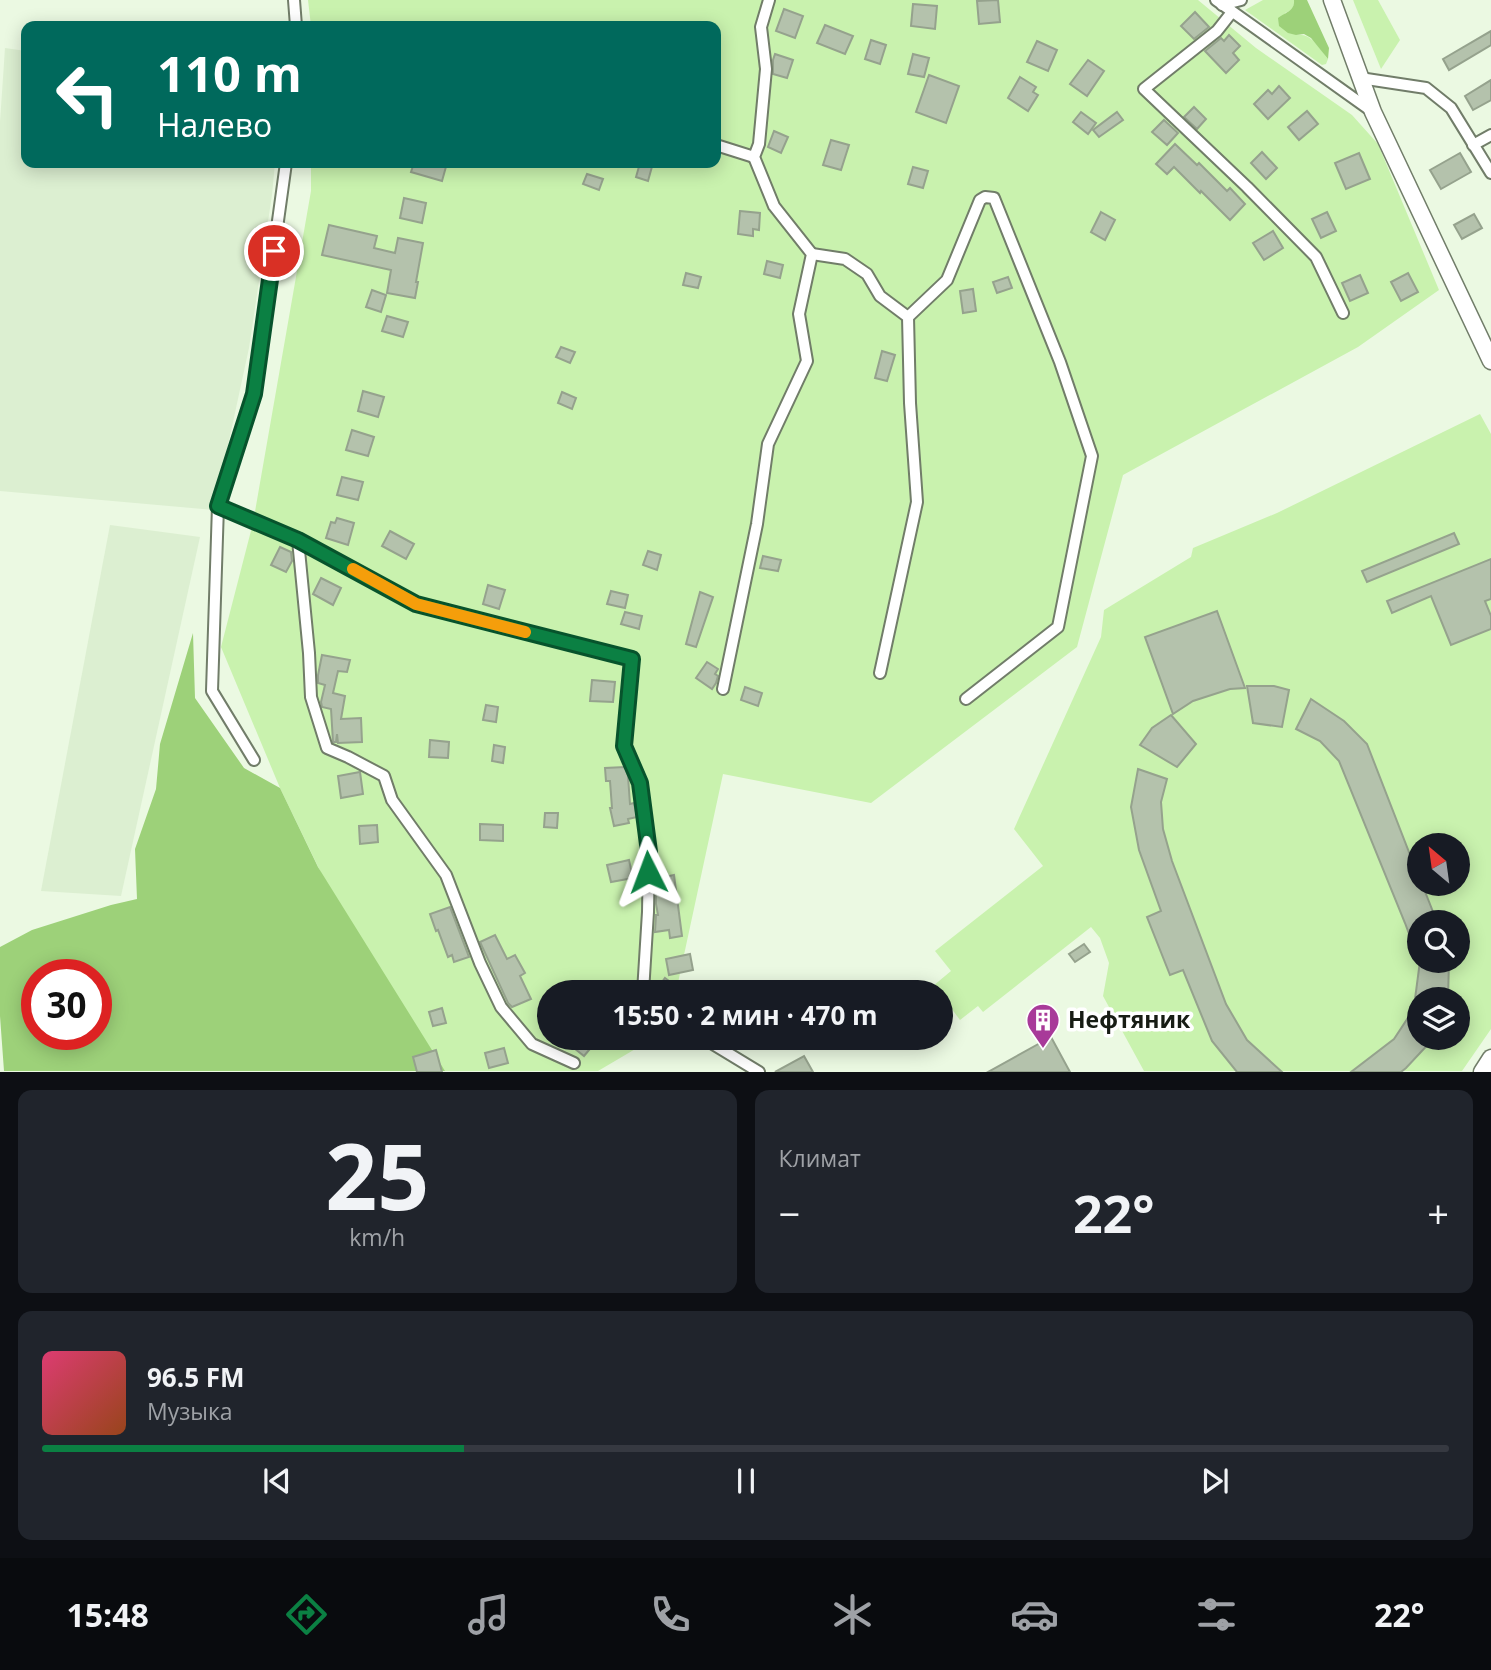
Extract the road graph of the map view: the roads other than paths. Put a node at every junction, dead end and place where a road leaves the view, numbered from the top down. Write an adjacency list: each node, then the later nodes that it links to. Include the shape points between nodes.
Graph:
1 (294, 0): 7 (street)
2 (769, 0): 13 (street, via 761,27 766,69)
3 (1241, 0): 5 (street)
4 (1332, 0): 8 (main road)
5 (1219, 3): 6 (street)
6 (1232, 12): 9 (street); 17 (street, via 1217,31 1144,89 1315,257)
7 (296, 21)
8 (1360, 78): 9 (main road); 11 (street, via 1426,88 1451,108)
9 (1373, 112): 19 (main road)
10 (1491, 135): 11 (street)
11 (1474, 145): 15 (street)
12 (721, 147): 13 (street)
13 (754, 157): 16 (street, via 775,206)
14 (285, 168): 20 (street, via 254,394)
15 (1491, 173)
16 (812, 254): 18 (street, via 845,260 867,274 880,296); 23 (street, via 799,313 807,361 768,444 757,524)
17 (1343, 313)
18 (908, 317): 22 (street, via 917,502); 24 (street, via 947,280 981,200 994,198 1092,456 1058,627)
19 (1491, 360)
20 (218, 506): 21 (street); 25 (street, via 212,691)
21 (298, 540): 26 (street, via 416,604 632,659 624,746 640,783 649,852); 29 (street, via 312,697 327,748 384,776 392,800 446,875 501,1007 532,1044)
22 (880, 673)
23 (723, 688)
24 (966, 699)
25 (254, 760)
26 (644, 980)
27 (723, 1050): 30 (street)
28 (1491, 1058): 31 (main road)
29 (573, 1063)
30 (759, 1072)
31 (1482, 1072)

